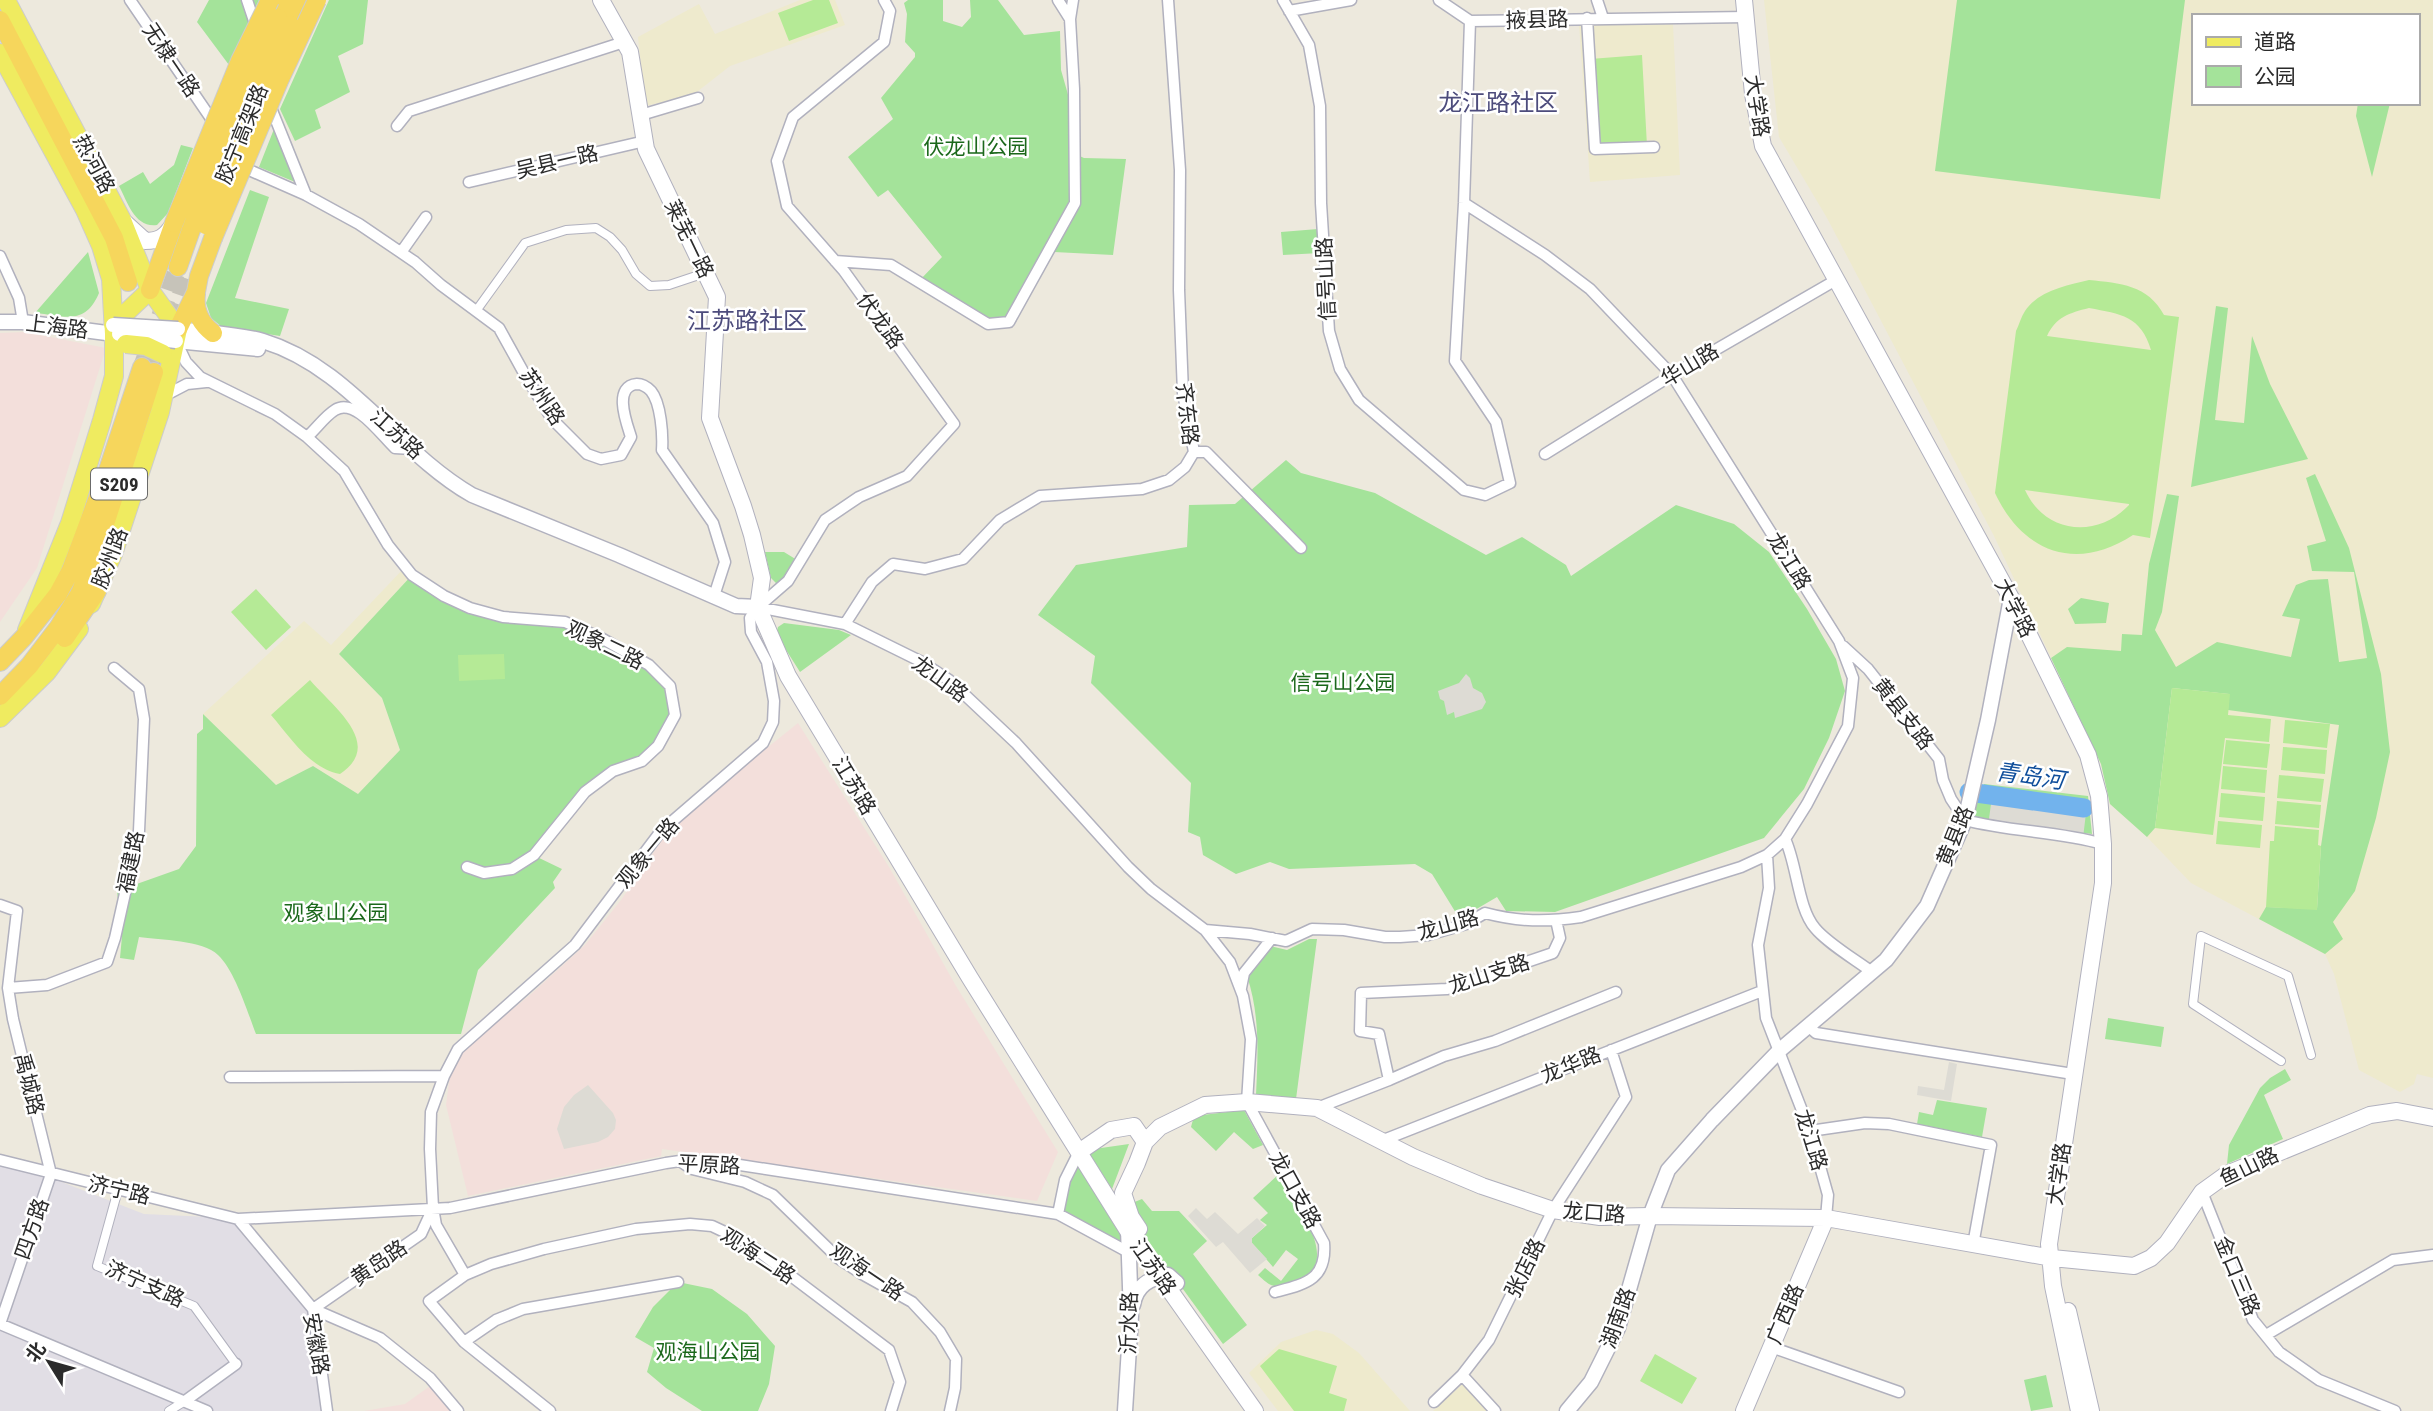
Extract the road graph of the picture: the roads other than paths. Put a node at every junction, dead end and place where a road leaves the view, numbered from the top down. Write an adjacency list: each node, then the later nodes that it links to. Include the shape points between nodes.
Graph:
1 (6, 0): 39 (main road, 热河路)
2 (130, 0): 31 (street, 无棣一路)
3 (247, 0): 26 (street)
4 (270, 0): 40 (highway, bridge, via 235,72)
5 (286, 0): 41 (highway, 胶宁高架路, bridge, via 231,121)
6 (300, 0): 26 (street); 41 (highway, 胶宁高架路, bridge)
7 (317, 0): 41 (highway, bridge)
8 (601, 0): 25 (main road, 莱芜一路)
9 (884, 0): 44 (street, 伏龙路, via 890,11 884,42 793,117 777,161 787,206)
10 (1058, 0): 21 (street)
11 (1073, 0): 21 (street)
12 (1168, 0): 64 (street, 齐东路, via 1180,170 1182,393)
13 (1283, 0): 18 (street, 信号山路)
14 (1351, 0): 18 (street)
15 (1439, 0): 24 (street)
16 (1597, 0): 22 (street, 掖县路)
17 (1744, 0): 19 (main road, 大学路)
18 (1289, 11): 37 (street, 信号山路, via 1309,45 1320,106 1329,331 1340,369 1359,400 1464,489 1485,495 1510,483 1496,422 1455,361)
19 (1747, 17): 22 (street, 掖县路); 47 (main road, 大学路, via 1753,94 1763,146)
20 (1587, 18): 22 (street, 掖县路); 24 (street, 掖县路); 34 (street, via 1595,149)
21 (1070, 19): 44 (street, via 1075,204 1009,322 988,324 891,265)
22 (1603, 19)
23 (0, 20): 48 (highway, via 114,238)
24 (1470, 21): 37 (street)
25 (624, 43): 30 (main road, 莱芜一路, via 630,52); 32 (street, via 409,111)
26 (261, 44): 28 (street)
27 (0, 53): 56 (main road, 热河路, via 101,246 111,279)
28 (253, 61): 31 (street, via 228,111); 36 (street)
29 (698, 98): 30 (street)
30 (640, 115): 33 (main road, 莱芜一路)
31 (212, 120): 36 (street, 苏州路, via 198,149)
32 (397, 125)
33 (645, 141): 35 (street, 吴县一路); 46 (main road, 莱芜一路)
34 (1654, 147)
35 (469, 182)
36 (306, 195): 42 (street, 苏州路)
37 (1464, 203): 59 (street, 龙江路, via 1590,289)
38 (426, 217): 42 (street)
39 (122, 220): 40 (main road, via 145,241 166,236); 49 (main road, 热河路)
40 (174, 223): 49 (highway)
41 (202, 234): 45 (highway, 胶宁高架路); 50 (highway)
42 (402, 251): 51 (street, 苏州路)
43 (0, 256): 52 (street, via 19,298)
44 (835, 261): 70 (street, 伏龙路, via 954,424 907,476 859,497 825,520 788,581)
45 (184, 269)
46 (705, 273): 51 (street, via 650,286 610,237 596,228 566,230 525,243); 70 (main road, 莱芜一路, via 717,297 710,418 752,535 762,578)
47 (1836, 280): 59 (street, 华山路); 69 (main road, 大学路)
48 (128, 282)
49 (150, 290): 55 (main road, 热河路); 56 (main road)
50 (196, 292): 54 (highway, via 198,315); 55 (highway)
51 (476, 311): 68 (street, 苏州路, via 499,328 552,419 587,454 601,459 621,455 631,437 624,392 638,384 653,393 664,433 662,450 713,523 725,562)
52 (23, 320): 53 (street, 上海路); 56 (street, 上海路, via 36,316)
53 (0, 321)
54 (213, 333): 55 (street, 江苏路); 57 (street, 江苏路, via 263,341)
55 (177, 335): 56 (street, 上海路, bridge); 57 (street, 江苏路); 58 (main road, 胶州路); 60 (street, 观象二路, via 186,362)
56 (117, 339): 58 (main road, bridge, via 146,346); 72 (main road, via 114,376 70,523)
57 (291, 353): 63 (street, 江苏路, via 351,392)
58 (153, 365): 61 (main road, 胶州路); 72 (highway, S209, via 129,405 71,570); 76 (highway, S209, via 80,593 29,666)
59 (1672, 375): 65 (street, 华山路); 73 (street, 龙江路)
60 (213, 383): 61 (street, via 187,384); 62 (street, 观象二路, via 257,403)
61 (164, 396): 67 (main road, 胶州路)
62 (307, 437): 63 (street, via 343,407 358,411 395,448); 83 (street, 观象二路, via 344,471 387,545 412,575 470,608 503,617 565,622 649,665 670,686 675,715 658,747 642,761 613,771 585,792 534,855 512,869 484,873)
63 (412, 449): 68 (street, 江苏路, via 472,495)
64 (1194, 452): 66 (street, via 1206,452); 71 (street, 齐东路, via 1169,481 1142,489 1040,496 1000,520 963,559 925,569 893,564 872,582)
65 (1545, 454)
66 (1301, 548)
67 (97, 591): 77 (highway, via 59,646); 78 (main road, 胶州路, via 80,628 47,672)
68 (714, 596): 70 (street, 江苏路, via 736,606)
69 (2011, 598): 79 (street, 黄县路); 81 (main road, 大学路, via 2088,755 2099,796)
70 (758, 607): 71 (street, 龙山路); 101 (street, 观象一路, via 750,618 751,632 767,662 774,701 773,722 763,743 661,831 575,944 458,1049); 112 (main road, 江苏路, via 788,676)
71 (845, 624): 86 (street, 龙山路, via 920,661 956,686 1016,743 1128,867)
72 (24, 637): 74 (highway, S209)
73 (1839, 641): 79 (street, 黄县支路, via 1868,669 1938,759 1951,799); 80 (street, 龙江路, via 1853,678 1848,726)
74 (0, 662)
75 (114, 668): 89 (street, 福建路, via 139,689 144,719 139,831 115,939 107,962 47,985)
76 (0, 696)
77 (0, 707)
78 (0, 718)
79 (1965, 820): 81 (street); 88 (street, 黄县路, via 1927,905)
80 (1785, 839): 82 (street, 龙江路); 88 (street, via 1815,929)
81 (2103, 844): 100 (main road, 大学路, via 2103,883)
82 (1768, 855): 85 (street, 龙山路, via 1581,917); 91 (street, 龙江路, via 1769,888 1758,945)
83 (467, 867)
84 (0, 905): 89 (street, 禹城路, via 17,911)
85 (1556, 920): 87 (street, 龙山路, via 1514,921 1485,914 1428,935 1385,937 1312,929 1286,941); 103 (street, 龙山支路, via 1560,939 1553,953 1447,989 1361,993 1360,1031 1378,1034)
86 (1205, 930): 87 (street, 龙山路); 90 (street, 龙山路, via 1230,962)
87 (1272, 938): 90 (street, via 1244,973)
88 (1872, 972): 95 (street, 黄县路)
89 (8, 988): 94 (street, 禹城路)
90 (1241, 988): 104 (street, 龙山路, via 1251,1040)
91 (1762, 991): 96 (street, 龙江路, via 1766,1018); 97 (street, 龙华路)
92 (1616, 992): 103 (street)
93 (0, 1015): 94 (street)
94 (13, 1019): 115 (street, 禹城路)
95 (1808, 1026): 96 (street, 黄县路); 100 (street, via 1816,1033)
96 (1780, 1049): 109 (street, 龙江路); 123 (street, 黄县路, via 1668,1170)
97 (1611, 1050): 110 (street, 龙华路); 121 (street, 张店路, via 1626,1097)
98 (2311, 1055): 99 (street, via 2288,976 2201,936 2193,1004)
99 (2281, 1061)
100 (2073, 1074): 130 (main road, 大学路, via 2049,1244)
101 (444, 1076): 102 (street); 120 (street, 观象一路, via 431,1112)
102 (230, 1077)
103 (1389, 1080): 105 (street)
104 (1247, 1102): 105 (main road, 龙口路); 108 (main road, 龙口路, via 1205,1105); 134 (street, 龙口支路, via 1324,1243 1319,1273 1304,1284)
105 (1317, 1108): 110 (main road, 龙口路)
106 (2433, 1118): 118 (main road, 鱼山路, via 2397,1111 2370,1115 2227,1174)
107 (1134, 1126): 108 (main road, 龙口路); 111 (main road); 112 (main road, 龙口路, via 1111,1130)
108 (1160, 1127): 111 (main road, 龙口路)
109 (1810, 1131): 124 (street, 龙江路, via 1828,1195); 127 (street, via 1888,1124 1991,1145)
110 (1381, 1141): 121 (main road, 龙口路, via 1482,1186)
111 (1144, 1142): 119 (main road, 龙口路)
112 (1079, 1152): 117 (main road, 江苏路); 122 (street, via 1065,1180)
113 (0, 1160): 115 (street, 济宁路)
114 (680, 1161): 120 (street, 平原路); 122 (street, 平原路, via 714,1161); 152 (street, 观海一路, via 773,1195 838,1258 912,1302 940,1332 956,1359)
115 (51, 1174): 116 (street, 济宁路); 137 (street, 四方路)
116 (118, 1190): 125 (street, 济宁路); 141 (street, 济宁支路, via 97,1266 194,1306)
117 (1103, 1190): 119 (main road, via 1107,1195); 126 (main road, 江苏路)
118 (2202, 1192): 130 (main road, 鱼山路, via 2167,1243 2134,1266); 138 (street, 金口三路, via 2253,1320)
119 (1123, 1193): 126 (street, 沂水路); 133 (main road, 江苏路, via 1130,1217)
120 (433, 1208): 125 (street, 平原路); 131 (street, via 436,1225); 135 (street, 黄岛路, via 421,1234)
121 (1553, 1210): 123 (main road, 龙口路, via 1600,1217); 142 (street, 张店路, via 1489,1340)
122 (1058, 1214): 128 (street, 平原路)
123 (1650, 1216): 124 (main road, 龙口路); 157 (street, 湖南路, via 1618,1328 1591,1382)
124 (1826, 1218): 127 (main road, 龙口路); 140 (main road, 广西路)
125 (238, 1219): 135 (street, 安徽路)
126 (1128, 1231): 128 (street, 沂水路); 133 (main road, 江苏路)
127 (1973, 1245): 130 (main road, 龙口路)
128 (1130, 1254): 136 (street, 沂水路)
129 (2433, 1255): 138 (street, via 2393,1260)
130 (2052, 1258): 159 (main road, 大学路, via 2053,1286); 160 (main road, 大学路)
131 (465, 1275): 139 (street, 观海二路, via 429,1301); 151 (street, 观海二路, via 544,1249 636,1228 712,1226 746,1242 889,1350 900,1382)
132 (678, 1282): 139 (street, via 523,1309 496,1320)
133 (1169, 1283): 136 (street, via 1152,1278 1139,1288); 154 (main road, 江苏路); 155 (main road, 江苏路)
134 (1275, 1292)
135 (313, 1309): 149 (street, 安徽路); 150 (street, via 380,1338 430,1378)
136 (1131, 1316): 153 (street, 沂水路)
137 (0, 1324): 144 (street)
138 (2266, 1335): 161 (street, 金口三路, via 2279,1352 2319,1380)
139 (464, 1342): 146 (street, 观海二路)
140 (1771, 1348): 143 (street); 158 (main road, 广西路)
141 (236, 1364): 144 (street)
142 (1462, 1374): 145 (street, 张店路); 156 (street)
143 (1899, 1392)
144 (185, 1401): 147 (street); 148 (street)
145 (1434, 1402)
146 (546, 1410)
147 (169, 1411)
148 (207, 1411)
149 (327, 1411)
150 (458, 1411)
151 (891, 1411)
152 (950, 1411)
153 (1125, 1411)
154 (1255, 1411)
155 (1268, 1411)
156 (1496, 1411)
157 (1567, 1411)
158 (1744, 1411)
159 (2079, 1411)
160 (2091, 1411)
161 (2395, 1411)

